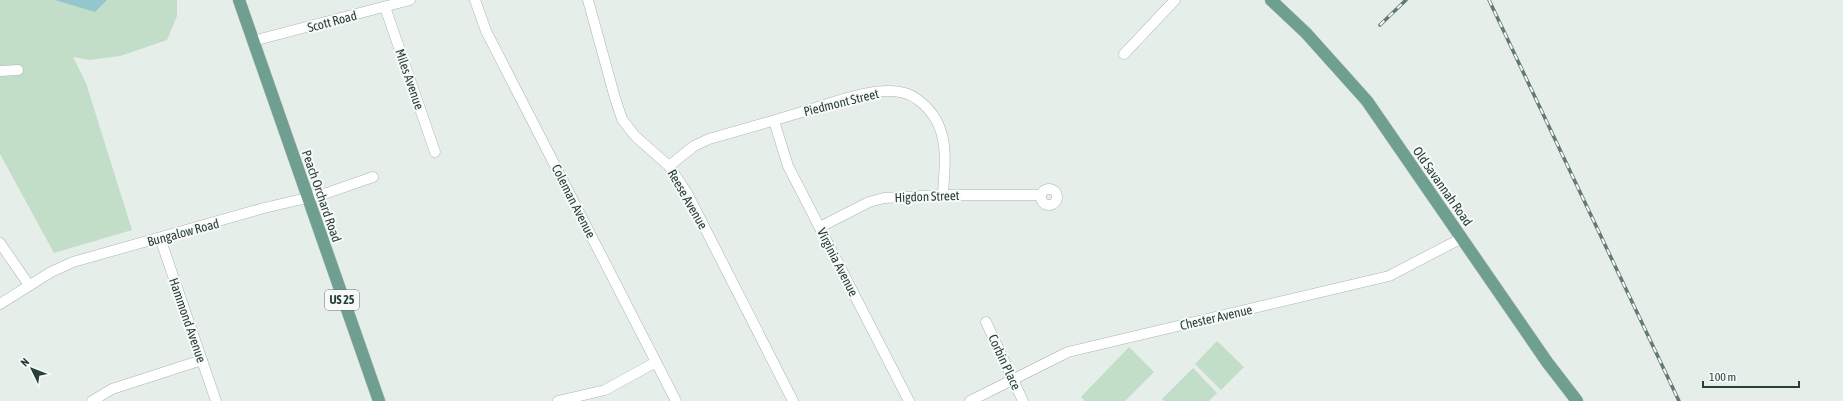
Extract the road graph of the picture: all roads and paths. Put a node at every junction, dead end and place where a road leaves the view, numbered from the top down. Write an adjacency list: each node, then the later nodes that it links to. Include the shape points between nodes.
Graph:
1 (239, 0): 8 (main road, Peach Orchard Road / US 25)
2 (410, 0): 7 (street, Scott Road)
3 (475, 0): 27 (street, Coleman Avenue, via 486,31)
4 (588, 0): 14 (street, Reese Avenue, via 622,119 635,136)
5 (1175, 0): 9 (street)
6 (1271, 0): 21 (main road, Old Savannah Road, via 1306,33 1367,101)
7 (385, 7): 8 (street, Scott Road); 13 (street, Miles Avenue)
8 (253, 41): 18 (main road, Peach Orchard Road / US 25)
9 (1124, 54)
10 (18, 70): 11 (street)
11 (0, 71)
12 (774, 120): 14 (street, Piedmont Street, via 703,141); 16 (street, Piedmont Street, via 877,92 902,92 926,107 939,125 944,145); 19 (street, Virginia Avenue, via 788,166)
13 (435, 152)
14 (670, 166): 34 (street, Reese Avenue, via 687,193)
15 (372, 177): 18 (street, Bungalow Road)
16 (943, 195): 17 (street, Higdon Street); 19 (street, Higdon Street, via 877,199)
17 (1040, 195)
18 (308, 197): 20 (street, Bungalow Road); 31 (main road, Peach Orchard Road / US 25)
19 (820, 227): 35 (street, Virginia Avenue)
20 (160, 238): 23 (street, Bungalow Road, via 73,262); 26 (street, Hammond Avenue)
21 (1462, 238): 28 (street, Chester Avenue, via 1389,276 1068,352); 38 (main road, Old Savannah Road)
22 (0, 243): 23 (street)
23 (29, 285): 24 (street, Bungalow Road)
24 (0, 304)
25 (986, 322): 28 (street, Corbin Place)
26 (202, 360): 29 (street, via 112,388); 30 (street, Hammond Avenue)
27 (656, 362): 32 (street, via 605,390); 33 (street, Coleman Avenue)
28 (1012, 379): 36 (street, Chester Avenue); 37 (street, Corbin Place)
29 (92, 401)
30 (216, 401)
31 (379, 401)
32 (558, 401)
33 (676, 401)
34 (793, 401)
35 (909, 401)
36 (970, 401)
37 (1023, 401)
38 (1577, 401)

